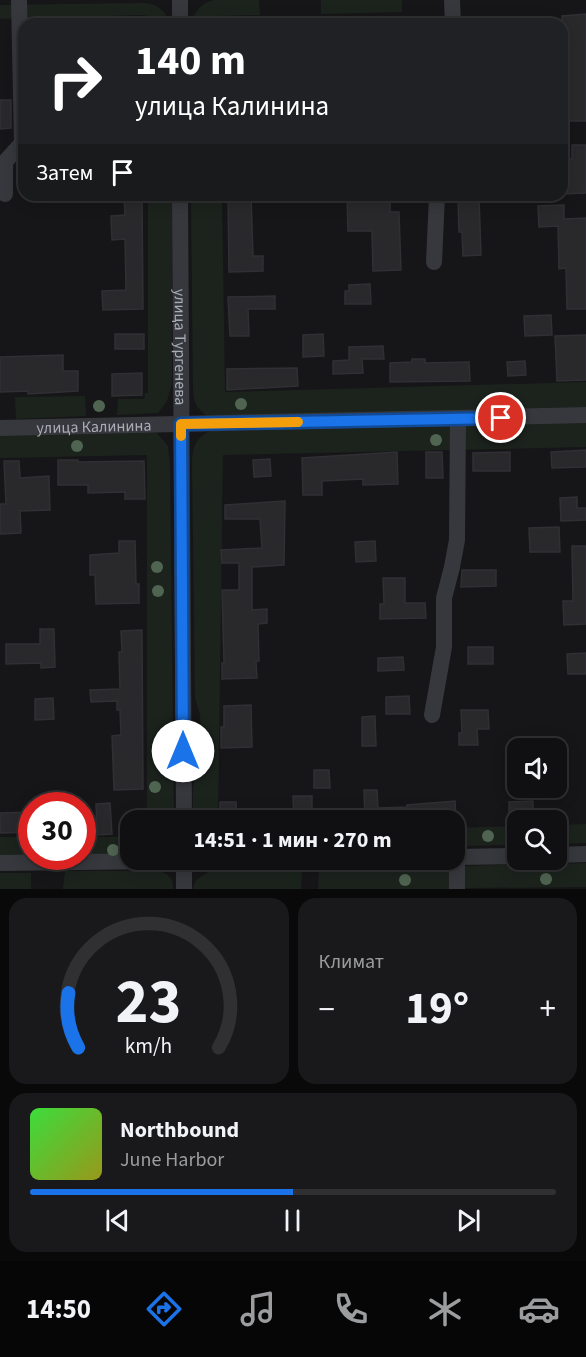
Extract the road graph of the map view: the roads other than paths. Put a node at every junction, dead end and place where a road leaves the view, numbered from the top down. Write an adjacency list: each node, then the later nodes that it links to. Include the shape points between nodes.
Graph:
1 (19, 0): 4 (street)
2 (180, 0): 5 (street)
3 (452, 0): 6 (street)
4 (19, 18)
5 (180, 18)
6 (453, 18)
7 (18, 147): 8 (street, via 5,162)
8 (5, 194)
9 (180, 201): 14 (street, улица Тургенева)
10 (437, 201): 11 (street)
11 (434, 262)
12 (586, 415): 13 (street, улица Калинина)
13 (458, 419): 14 (street, улица Калинина); 16 (street, via 457,540 444,598 444,647)
14 (181, 424): 15 (street, улица Калинина); 17 (street, улица Тургенева)
15 (0, 428)
16 (432, 715)
17 (184, 810)
18 (586, 854): 19 (street)
19 (567, 855)
20 (507, 856): 21 (street)
21 (465, 857)
22 (120, 861): 23 (street)
23 (0, 863)
24 (184, 870): 26 (street)
25 (456, 870): 27 (street)
26 (184, 889)
27 (457, 889)

